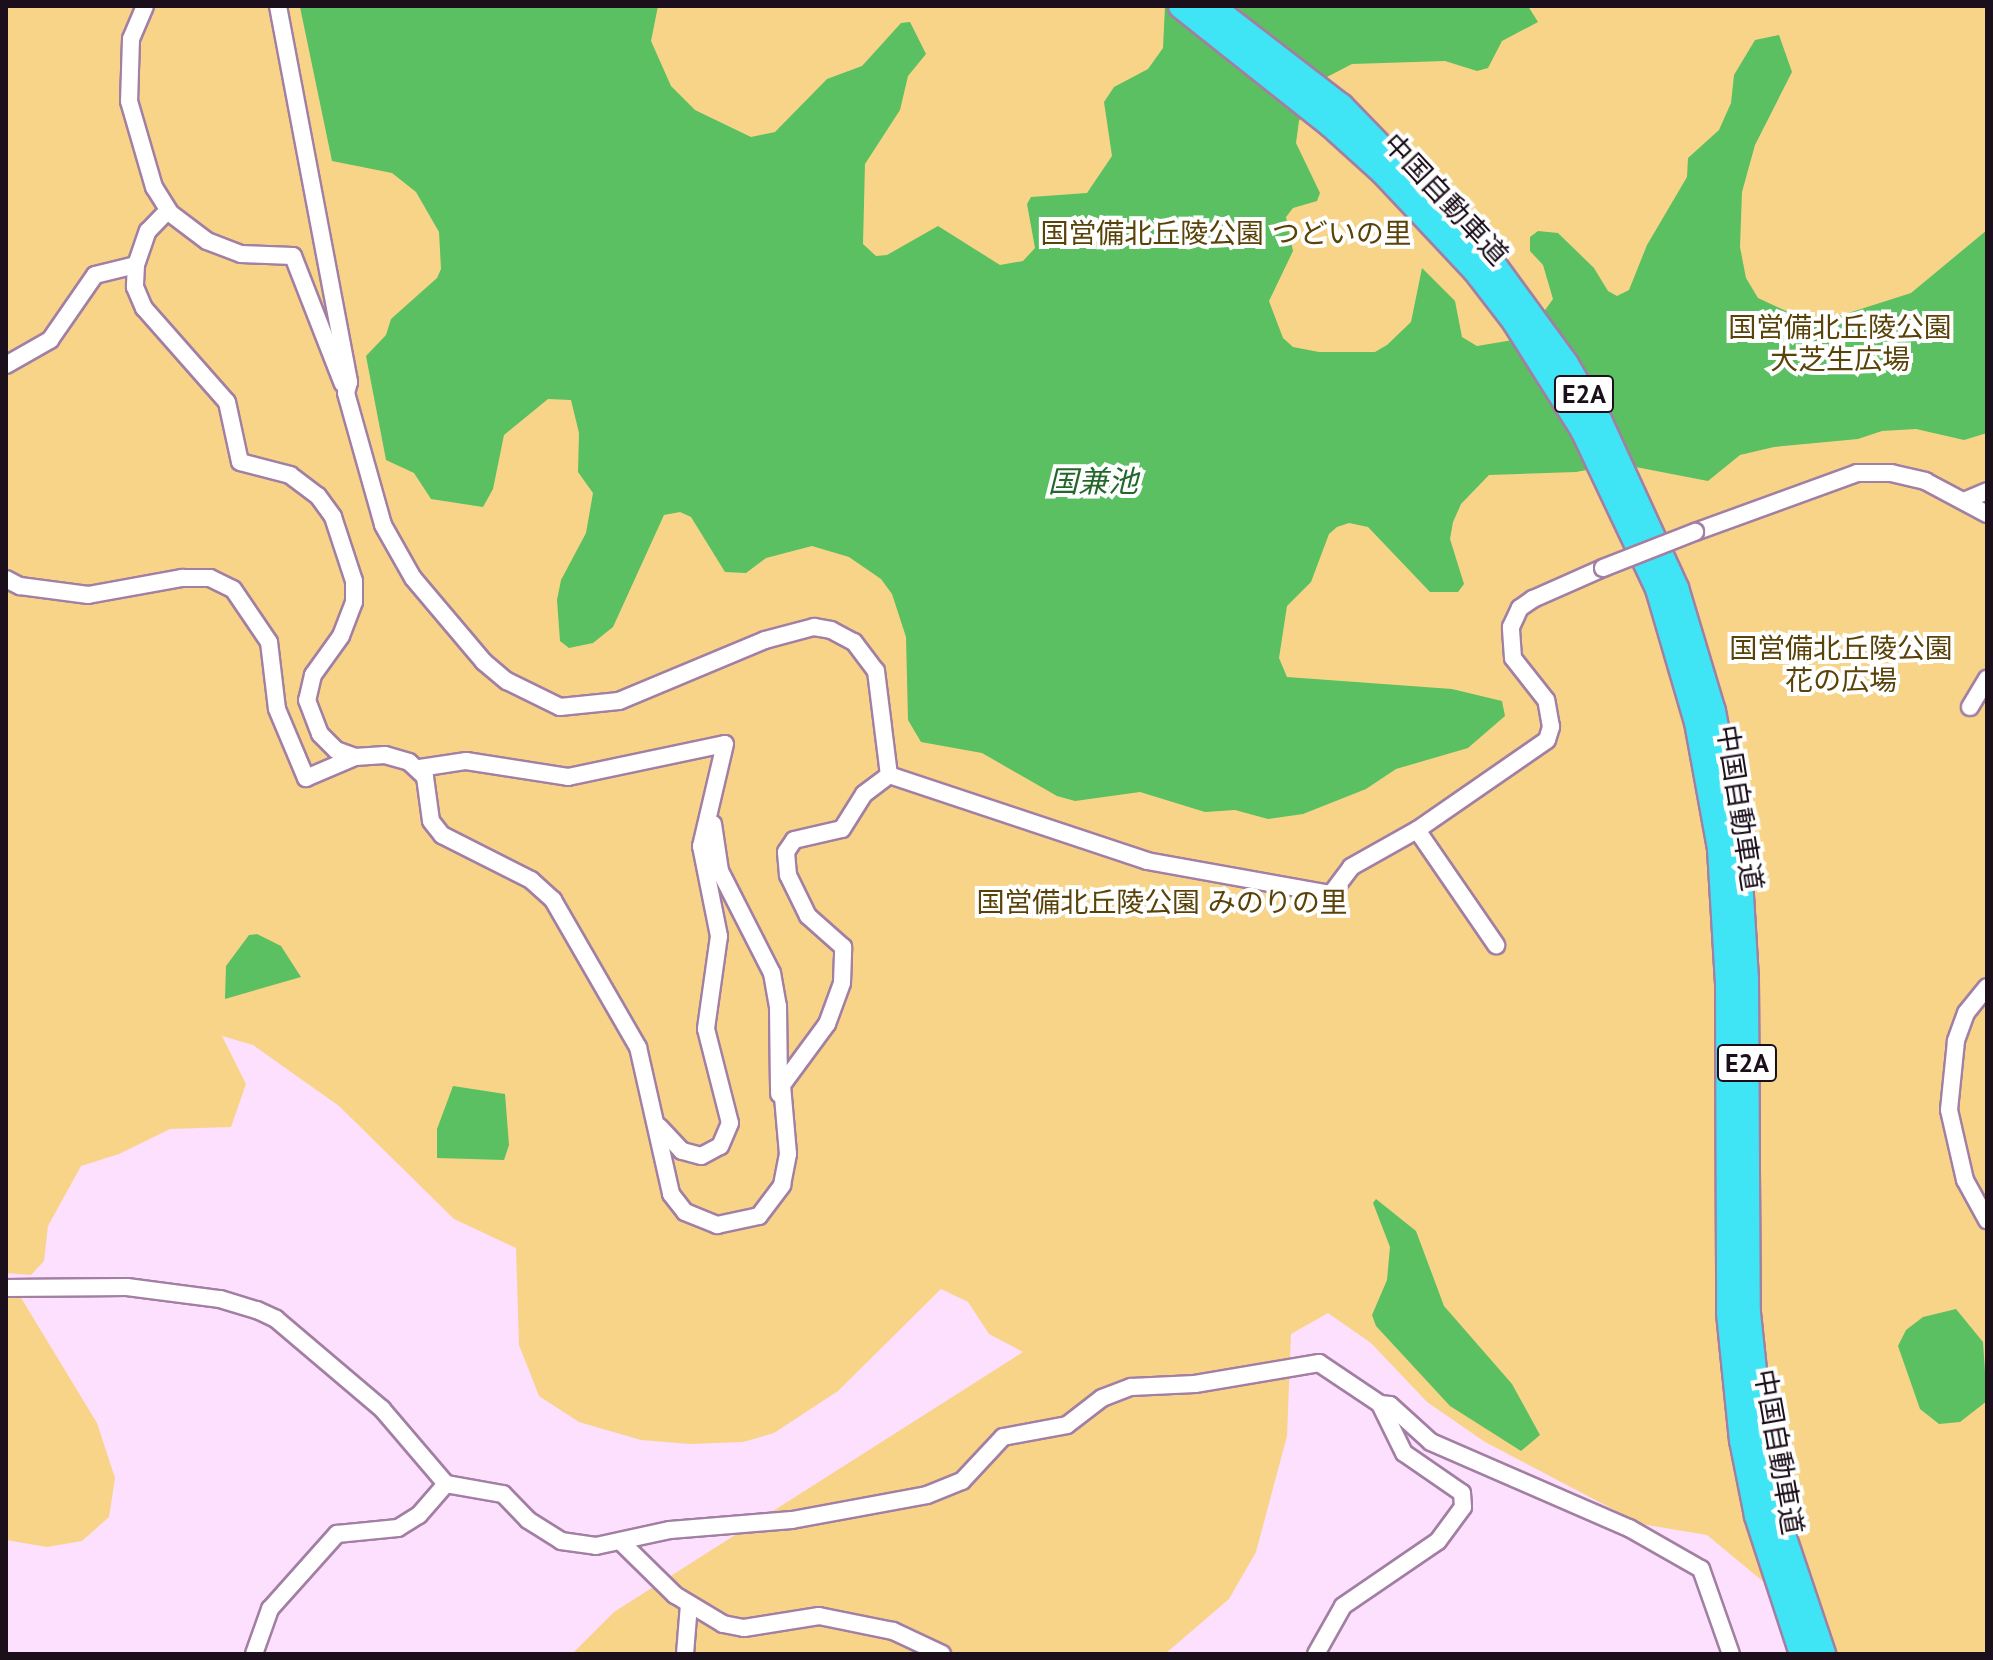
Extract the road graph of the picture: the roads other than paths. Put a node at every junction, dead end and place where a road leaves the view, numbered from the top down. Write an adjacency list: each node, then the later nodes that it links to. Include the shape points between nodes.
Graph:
1 (145, 6): 6 (street, via 131,39 129,101 147,169)
2 (278, 6): 9 (street, via 346,360)
3 (1181, 6): 5 (highway, 中国自動車道 / E2A)
4 (1211, 6): 5 (highway, 中国自動車道 / E2A)
5 (1335, 115): 10 (highway, 中国自動車道 / E2A, via 1445,208 1523,317)
6 (168, 210): 7 (street, via 148,231); 9 (street, via 192,232 232,252 293,256)
7 (136, 265): 8 (street, via 95,275 50,340); 17 (street, via 135,287 144,308 227,402 240,462 290,475 318,496 333,517 352,572 354,602 341,636 316,667 307,700 320,734 336,750)
8 (6, 365)
9 (346, 393): 19 (street, via 374,499 394,548 436,606 507,681 560,707 596,707 765,640 814,627 831,630 854,642 876,671)
10 (1622, 483): 37 (highway, 中国自動車道 / E2A, via 1671,628 1711,786 1728,983 1727,1242 1733,1376 1757,1516); 38 (highway, 中国自動車道 / E2A, via 1694,642 1728,778 1744,914 1746,1241 1753,1375 1776,1514)
11 (1987, 491): 12 (street)
12 (1966, 500): 13 (street); 21 (street, bridge, via 1891,473 1857,473 1533,599 1520,608 1511,627 1513,658 1546,700 1551,727 1547,740)
13 (1987, 514)
14 (6, 579): 17 (street, via 20,586 99,596 182,578 223,583 265,633 277,709 306,778)
15 (1984, 683): 16 (street)
16 (1970, 707)
17 (355, 757): 18 (street, via 396,757)
18 (420, 768): 20 (street, via 466,761 568,777 725,744); 25 (street, via 431,821 442,835 531,880 562,912 625,1018 643,1062)
19 (889, 775): 21 (street, via 1147,861 1331,894 1351,867); 24 (street, via 864,794 842,829 794,840 786,852 788,875 808,916 839,939 846,962 827,1024 799,1058)
20 (715, 801): 24 (street, via 716,861 772,973); 25 (street, via 706,813 701,846 719,936 706,1029 730,1123 720,1146 701,1156 682,1151)
21 (1417, 830): 22 (street)
22 (1496, 945)
23 (1987, 987): 26 (street, via 1966,1013 1956,1041 1949,1110 1965,1180)
24 (780, 1096): 25 (street, via 786,1174 769,1207 739,1224 704,1222 676,1202 664,1170)
25 (658, 1124)
26 (1987, 1220)
27 (6, 1288): 29 (street, via 127,1287 220,1299 257,1310 276,1319 382,1409)
28 (1380, 1404): 30 (street, via 1319,1363 1195,1384 1131,1387 1102,1398 1067,1425 1003,1437 962,1481 927,1495 792,1520 670,1530); 35 (street, via 1404,1453 1462,1493 1463,1507 1438,1541 1343,1606); 36 (street, via 1397,1411 1431,1442 1629,1528 1701,1569)
29 (446, 1484): 30 (street, via 503,1494 538,1528 572,1545); 32 (street, via 419,1515 398,1528 337,1534 270,1609)
30 (621, 1542): 31 (street)
31 (689, 1604): 33 (street); 34 (street, via 723,1624 744,1628 819,1616 903,1634)
32 (254, 1654)
33 (685, 1654)
34 (942, 1654)
35 (1316, 1654)
36 (1731, 1654)
37 (1802, 1654)
38 (1823, 1654)

